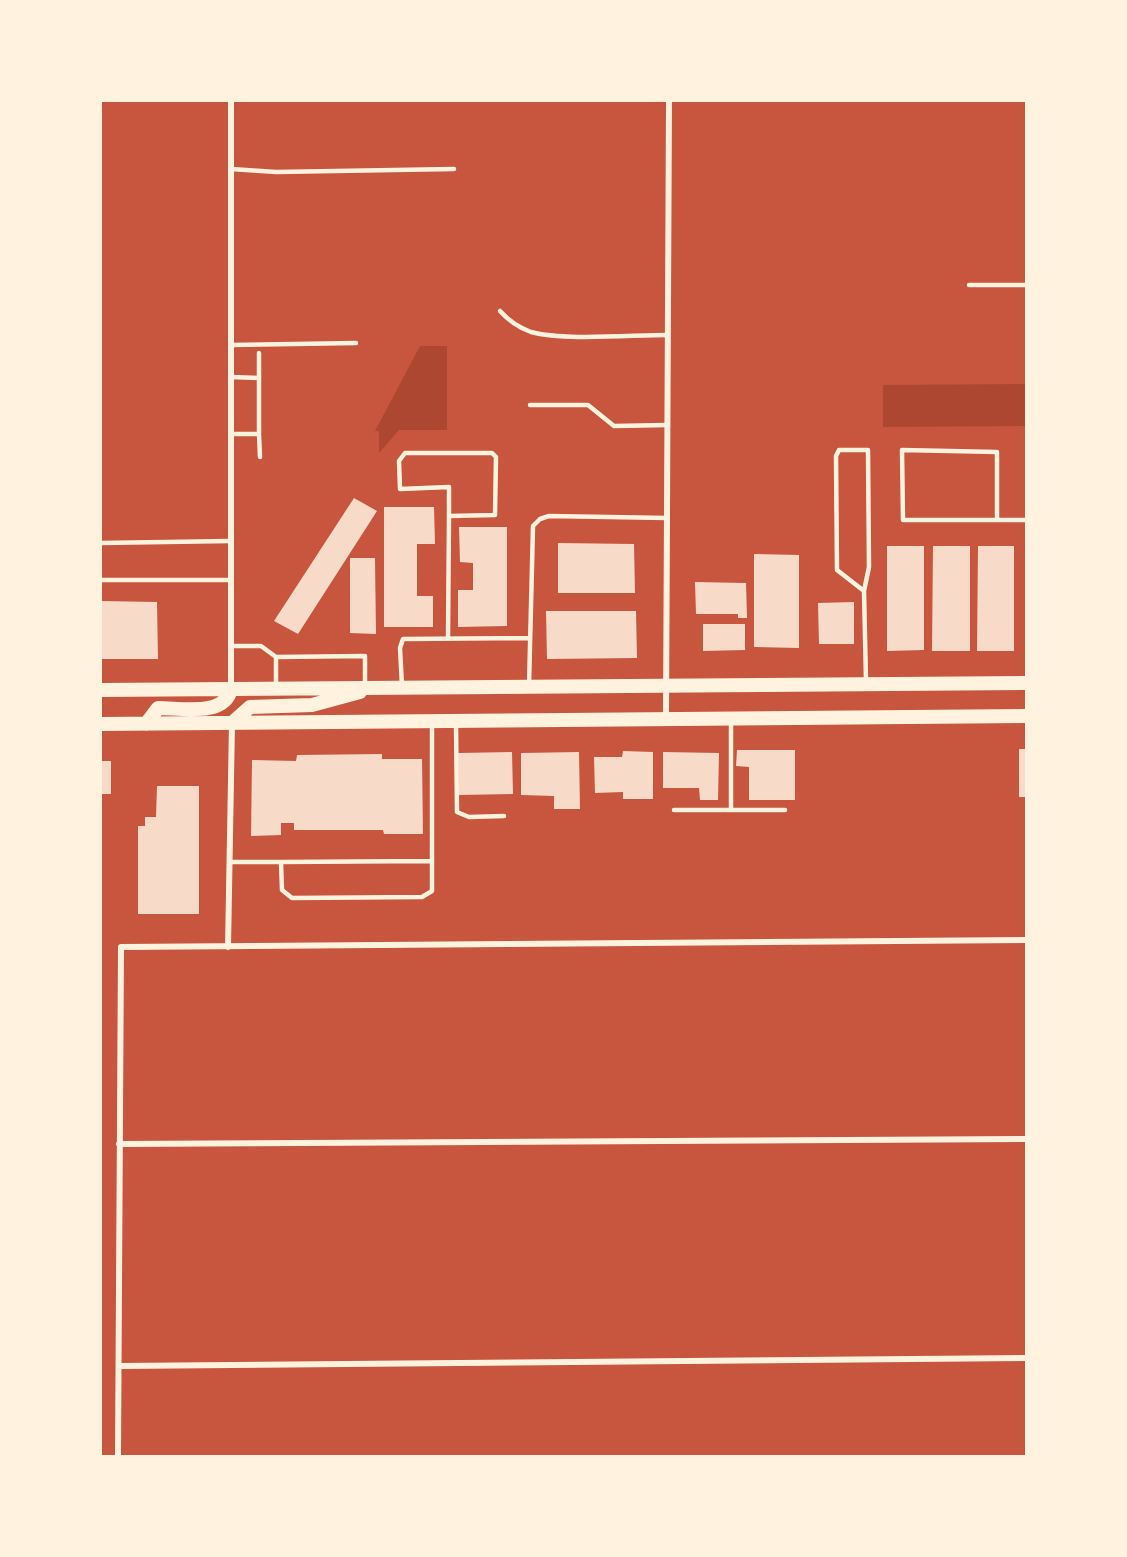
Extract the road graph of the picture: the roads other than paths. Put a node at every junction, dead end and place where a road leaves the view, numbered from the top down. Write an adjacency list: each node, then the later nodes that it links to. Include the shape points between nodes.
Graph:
1 (231, 100): 3 (street)
2 (669, 100): 8 (street)
3 (231, 169): 4 (lane); 10 (street)
4 (454, 169)
5 (969, 285): 6 (lane)
6 (1026, 285)
7 (500, 311): 8 (lane, via 530,332)
8 (668, 335): 15 (street)
9 (356, 343): 10 (lane)
10 (231, 345): 12 (street)
11 (259, 353): 13 (lane)
12 (231, 377): 13 (lane); 16 (street)
13 (259, 378): 17 (lane)
14 (530, 405): 15 (lane, via 588,405 614,426)
15 (668, 425): 20 (street)
16 (231, 434): 17 (lane); 23 (street)
17 (259, 434): 18 (lane)
18 (260, 457)
19 (449, 516): 19 (lane, via 495,515 495,454 405,453 399,461 400,489 449,487); 28 (lane)
20 (667, 518): 29 (lane, via 540,519 533,526 531,537); 34 (street)
21 (997, 520): 21 (lane, via 903,520 902,450 997,452); 22 (lane)
22 (1026, 520)
23 (231, 541): 24 (lane); 26 (street)
24 (100, 543)
25 (100, 580): 26 (lane)
26 (231, 580): 30 (street)
27 (864, 591): 27 (lane, via 868,567 868,450 839,450 837,570); 33 (lane)
28 (448, 638): 29 (lane); 38 (lane, via 403,639)
29 (530, 638): 35 (lane)
30 (231, 646): 31 (lane, via 261,646); 39 (street)
31 (276, 657): 36 (lane); 37 (lane, via 365,656)
32 (1026, 683): 33 (main road)
33 (866, 684): 34 (main road)
34 (666, 686): 35 (main road); 43 (street)
35 (529, 687): 38 (main road)
36 (276, 688): 37 (main road); 39 (main road)
37 (370, 688): 38 (main road); 46 (main road, via 312,705 250,707)
38 (402, 688)
39 (231, 689): 40 (main road); 48 (main road, via 229,697 218,707 158,708)
40 (100, 690)
41 (1026, 716): 42 (main road)
42 (731, 719): 43 (main road); 50 (lane)
43 (666, 720): 45 (main road)
44 (432, 722): 45 (main road); 46 (main road); 53 (lane)
45 (456, 722): 52 (lane, via 457,812 469,817)
46 (232, 723): 48 (main road); 54 (street)
47 (100, 724): 48 (main road)
48 (146, 724)
49 (674, 810): 50 (lane)
50 (731, 810): 51 (lane)
51 (784, 810)
52 (504, 816)
53 (432, 861): 55 (lane); 55 (lane, via 432,891 422,897 292,898 282,890)
54 (230, 862): 55 (lane); 57 (street)
55 (281, 862)
56 (1026, 940): 57 (street)
57 (228, 947): 59 (street, via 121,947)
58 (1026, 1139): 59 (street)
59 (118, 1144): 61 (street)
60 (1026, 1358): 61 (street)
61 (119, 1366): 62 (street)
62 (118, 1456)

